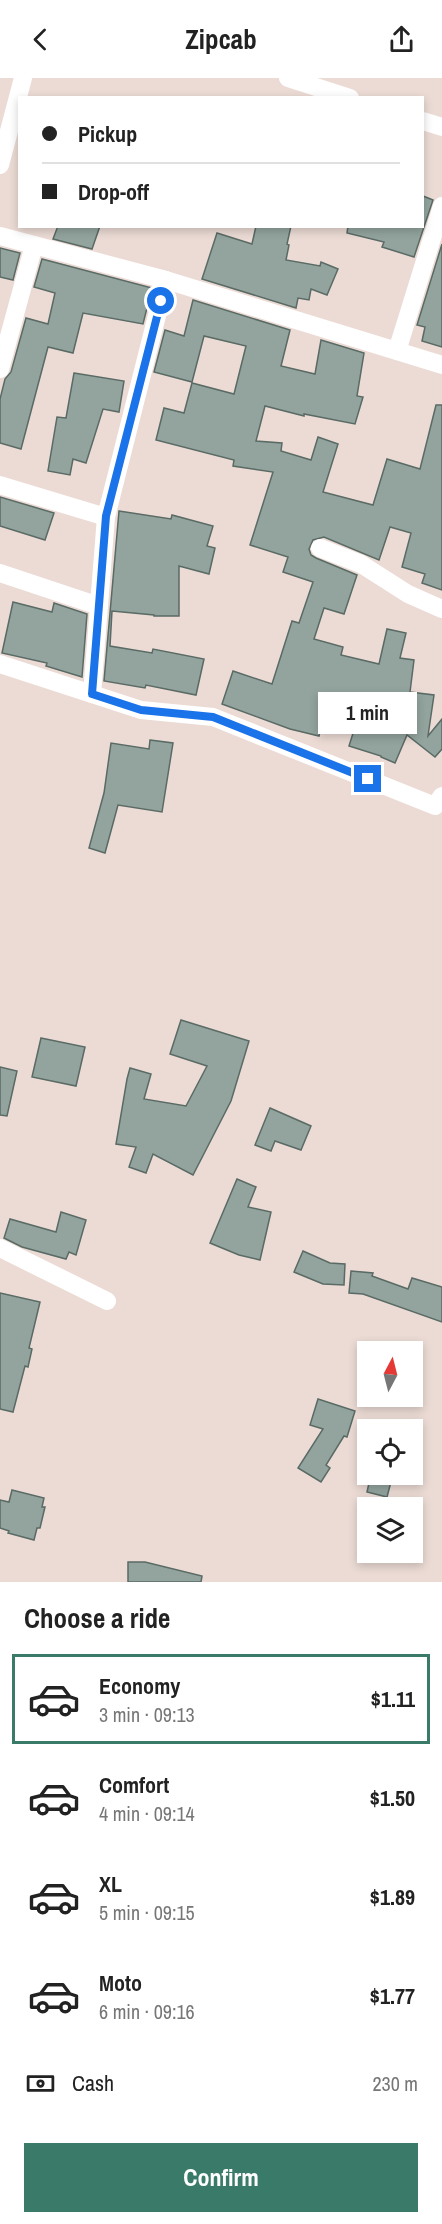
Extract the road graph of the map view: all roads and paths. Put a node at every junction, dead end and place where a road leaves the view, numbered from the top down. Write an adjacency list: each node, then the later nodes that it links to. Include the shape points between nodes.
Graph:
1 (23, 78): 3 (street)
2 (288, 78): 4 (street)
3 (18, 96)
4 (344, 96)
5 (18, 97): 8 (street)
6 (424, 121): 7 (street)
7 (442, 127)
8 (0, 165)
9 (442, 206): 13 (street)
10 (0, 236): 11 (street)
11 (34, 245): 12 (street); 15 (street)
12 (166, 280): 13 (street); 17 (street)
13 (397, 351): 14 (street)
14 (442, 365)
15 (0, 369)
16 (0, 485): 17 (street)
17 (106, 516): 20 (street)
18 (320, 548): 21 (street, via 361,564 408,594)
19 (0, 573): 20 (street)
20 (99, 606): 23 (street)
21 (442, 609)
22 (0, 664): 23 (street)
23 (92, 694): 24 (street, via 141,710 213,717 435,806)
24 (442, 796)
25 (0, 1248): 26 (street)
26 (107, 1301)

